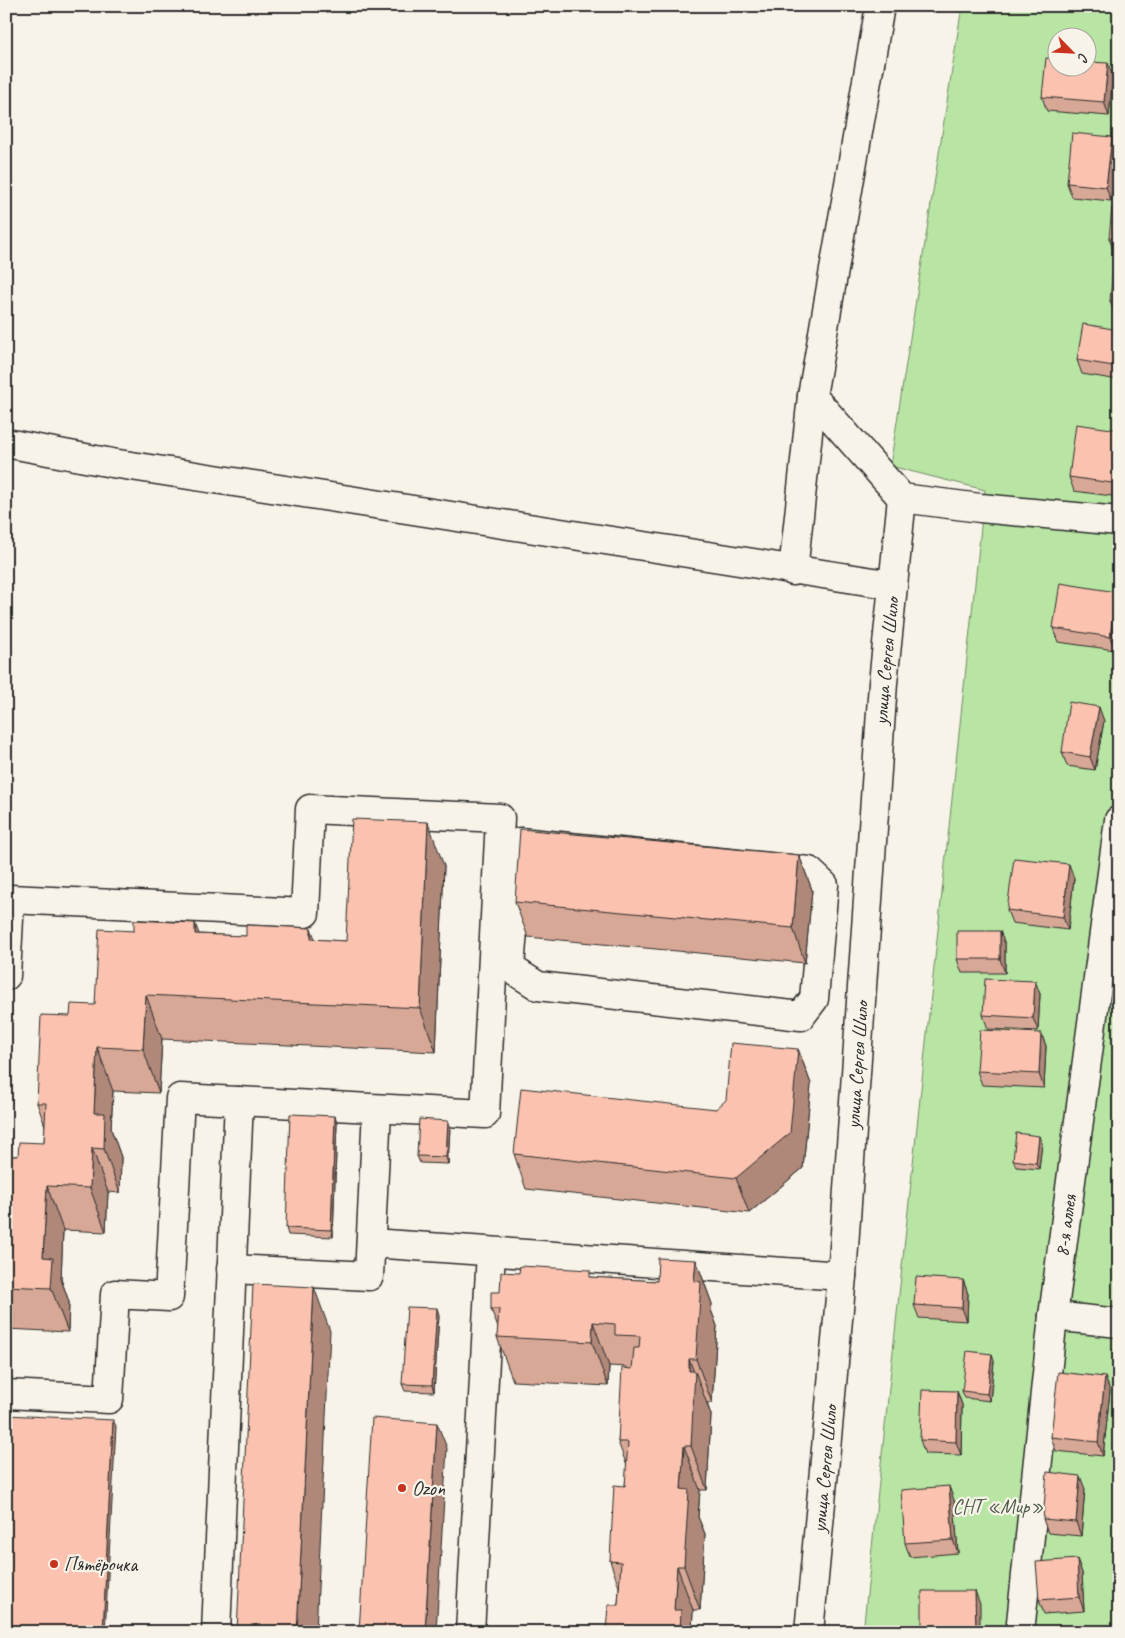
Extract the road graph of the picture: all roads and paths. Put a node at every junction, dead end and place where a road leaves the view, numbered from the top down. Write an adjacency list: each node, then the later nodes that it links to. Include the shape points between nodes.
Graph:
1 (880, 6): 2 (street)
2 (812, 396): 4 (street); 6 (street)
3 (6, 443): 6 (street, via 112,463)
4 (902, 498): 5 (street); 7 (street, улица Сергея Шило)
5 (1119, 521)
6 (793, 571): 7 (street)
7 (893, 585): 16 (street, улица Сергея Шило, via 883,684)
8 (1119, 820): 17 (street, 8-я аллея)
9 (509, 841): 9 (street, via 809,871 824,885 814,999 801,1016 538,986 510,968); 10 (street, via 500,818 310,809 305,913 10,900); 12 (street, via 485,1114)
10 (6, 976)
11 (239, 1101): 12 (street); 15 (street); 19 (street, via 180,1098 169,1297 115,1294 109,1399)
12 (377, 1109): 13 (street)
13 (371, 1243): 14 (street); 15 (street, via 369,1276)
14 (491, 1252): 16 (street); 21 (street)
15 (231, 1270): 20 (street)
16 (842, 1276): 22 (street, улица Сергея Шило)
17 (1053, 1316): 18 (street); 23 (street, 8-я аллея)
18 (1119, 1323)
19 (6, 1394)
20 (216, 1632)
21 (470, 1632)
22 (808, 1632)
23 (1020, 1632)

